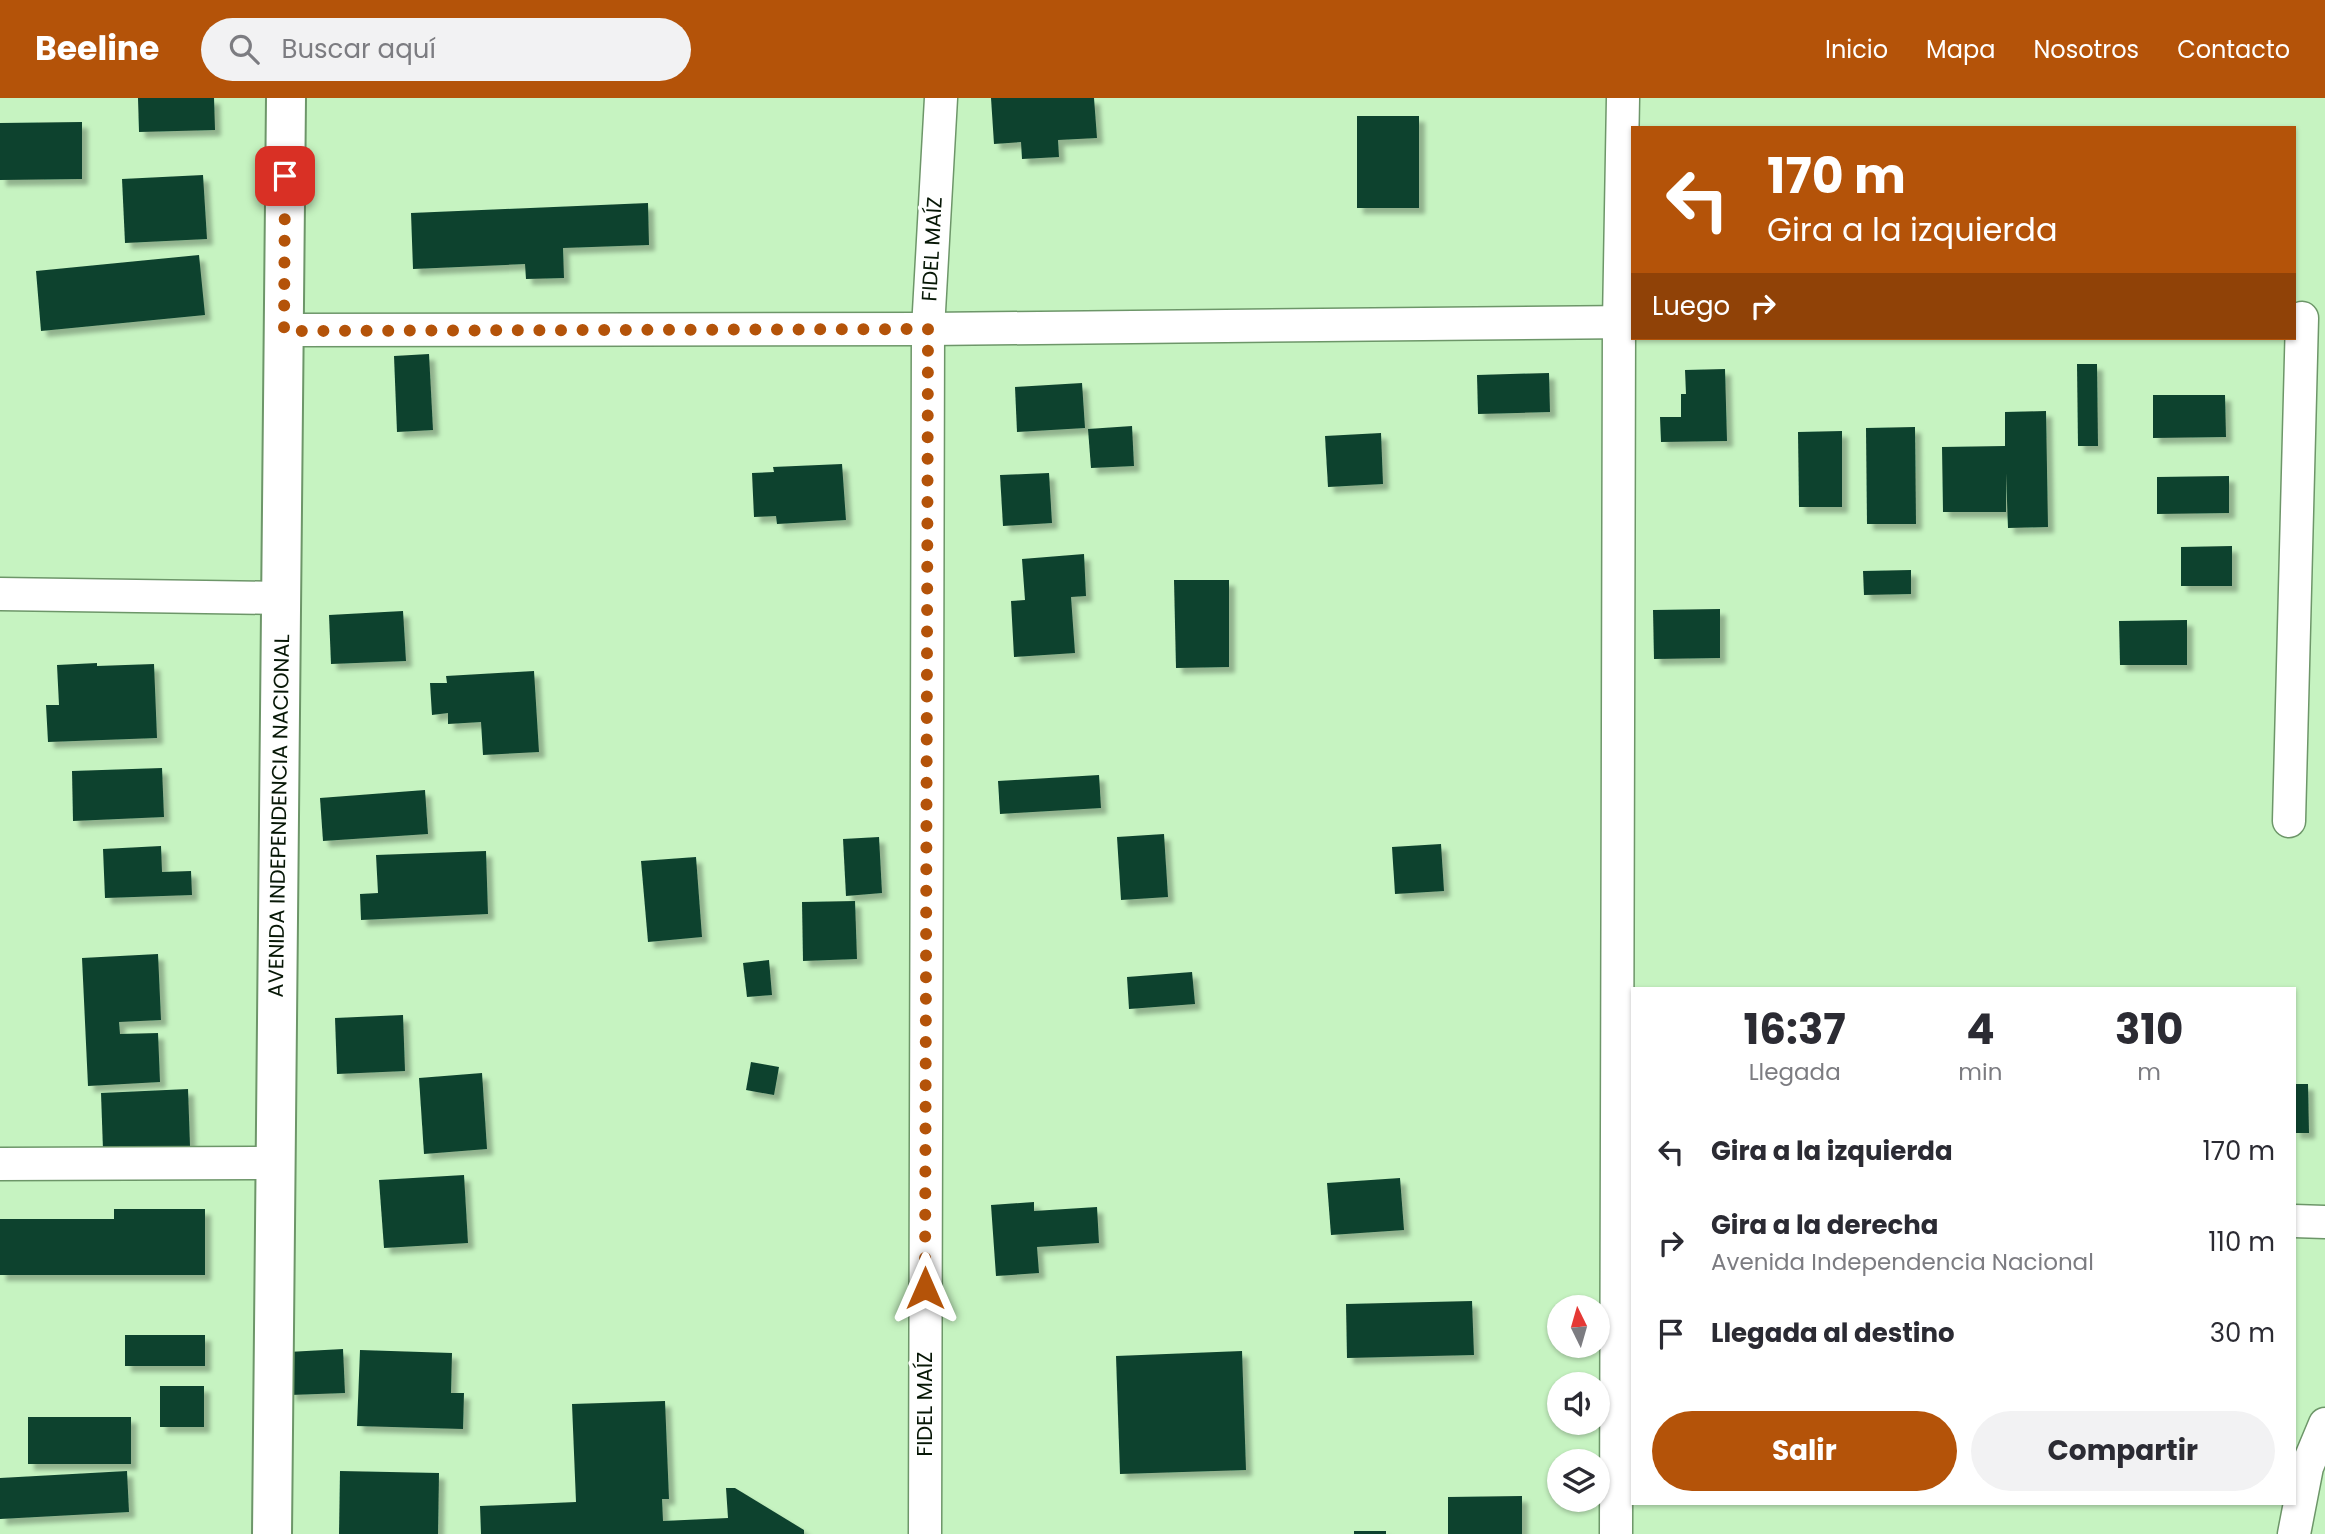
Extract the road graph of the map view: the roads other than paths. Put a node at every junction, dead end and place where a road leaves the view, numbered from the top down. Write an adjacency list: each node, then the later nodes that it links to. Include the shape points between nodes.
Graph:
1 (286, 98): 7 (main road, AVENIDA INDEPENDENCIA NACIONAL)
2 (941, 98): 6 (street, FIDEL MAÍZ)
3 (1623, 98): 5 (street)
4 (2307, 318): 10 (street)
5 (1626, 322): 6 (street); 13 (street)
6 (928, 329): 7 (street); 18 (street, FIDEL MAÍZ)
7 (284, 331): 9 (main road, AVENIDA INDEPENDENCIA NACIONAL)
8 (0, 594): 9 (street)
9 (281, 598): 11 (main road, AVENIDA INDEPENDENCIA NACIONAL)
10 (2289, 821)
11 (276, 1163): 12 (street); 17 (main road, AVENIDA INDEPENDENCIA NACIONAL)
12 (0, 1164)
13 (1625, 1202): 19 (street)
14 (2296, 1221): 15 (street)
15 (2325, 1222)
16 (2325, 1424): 20 (street, via 2307,1467)
17 (272, 1534)
18 (925, 1534)
19 (1616, 1534)
20 (2294, 1534)

